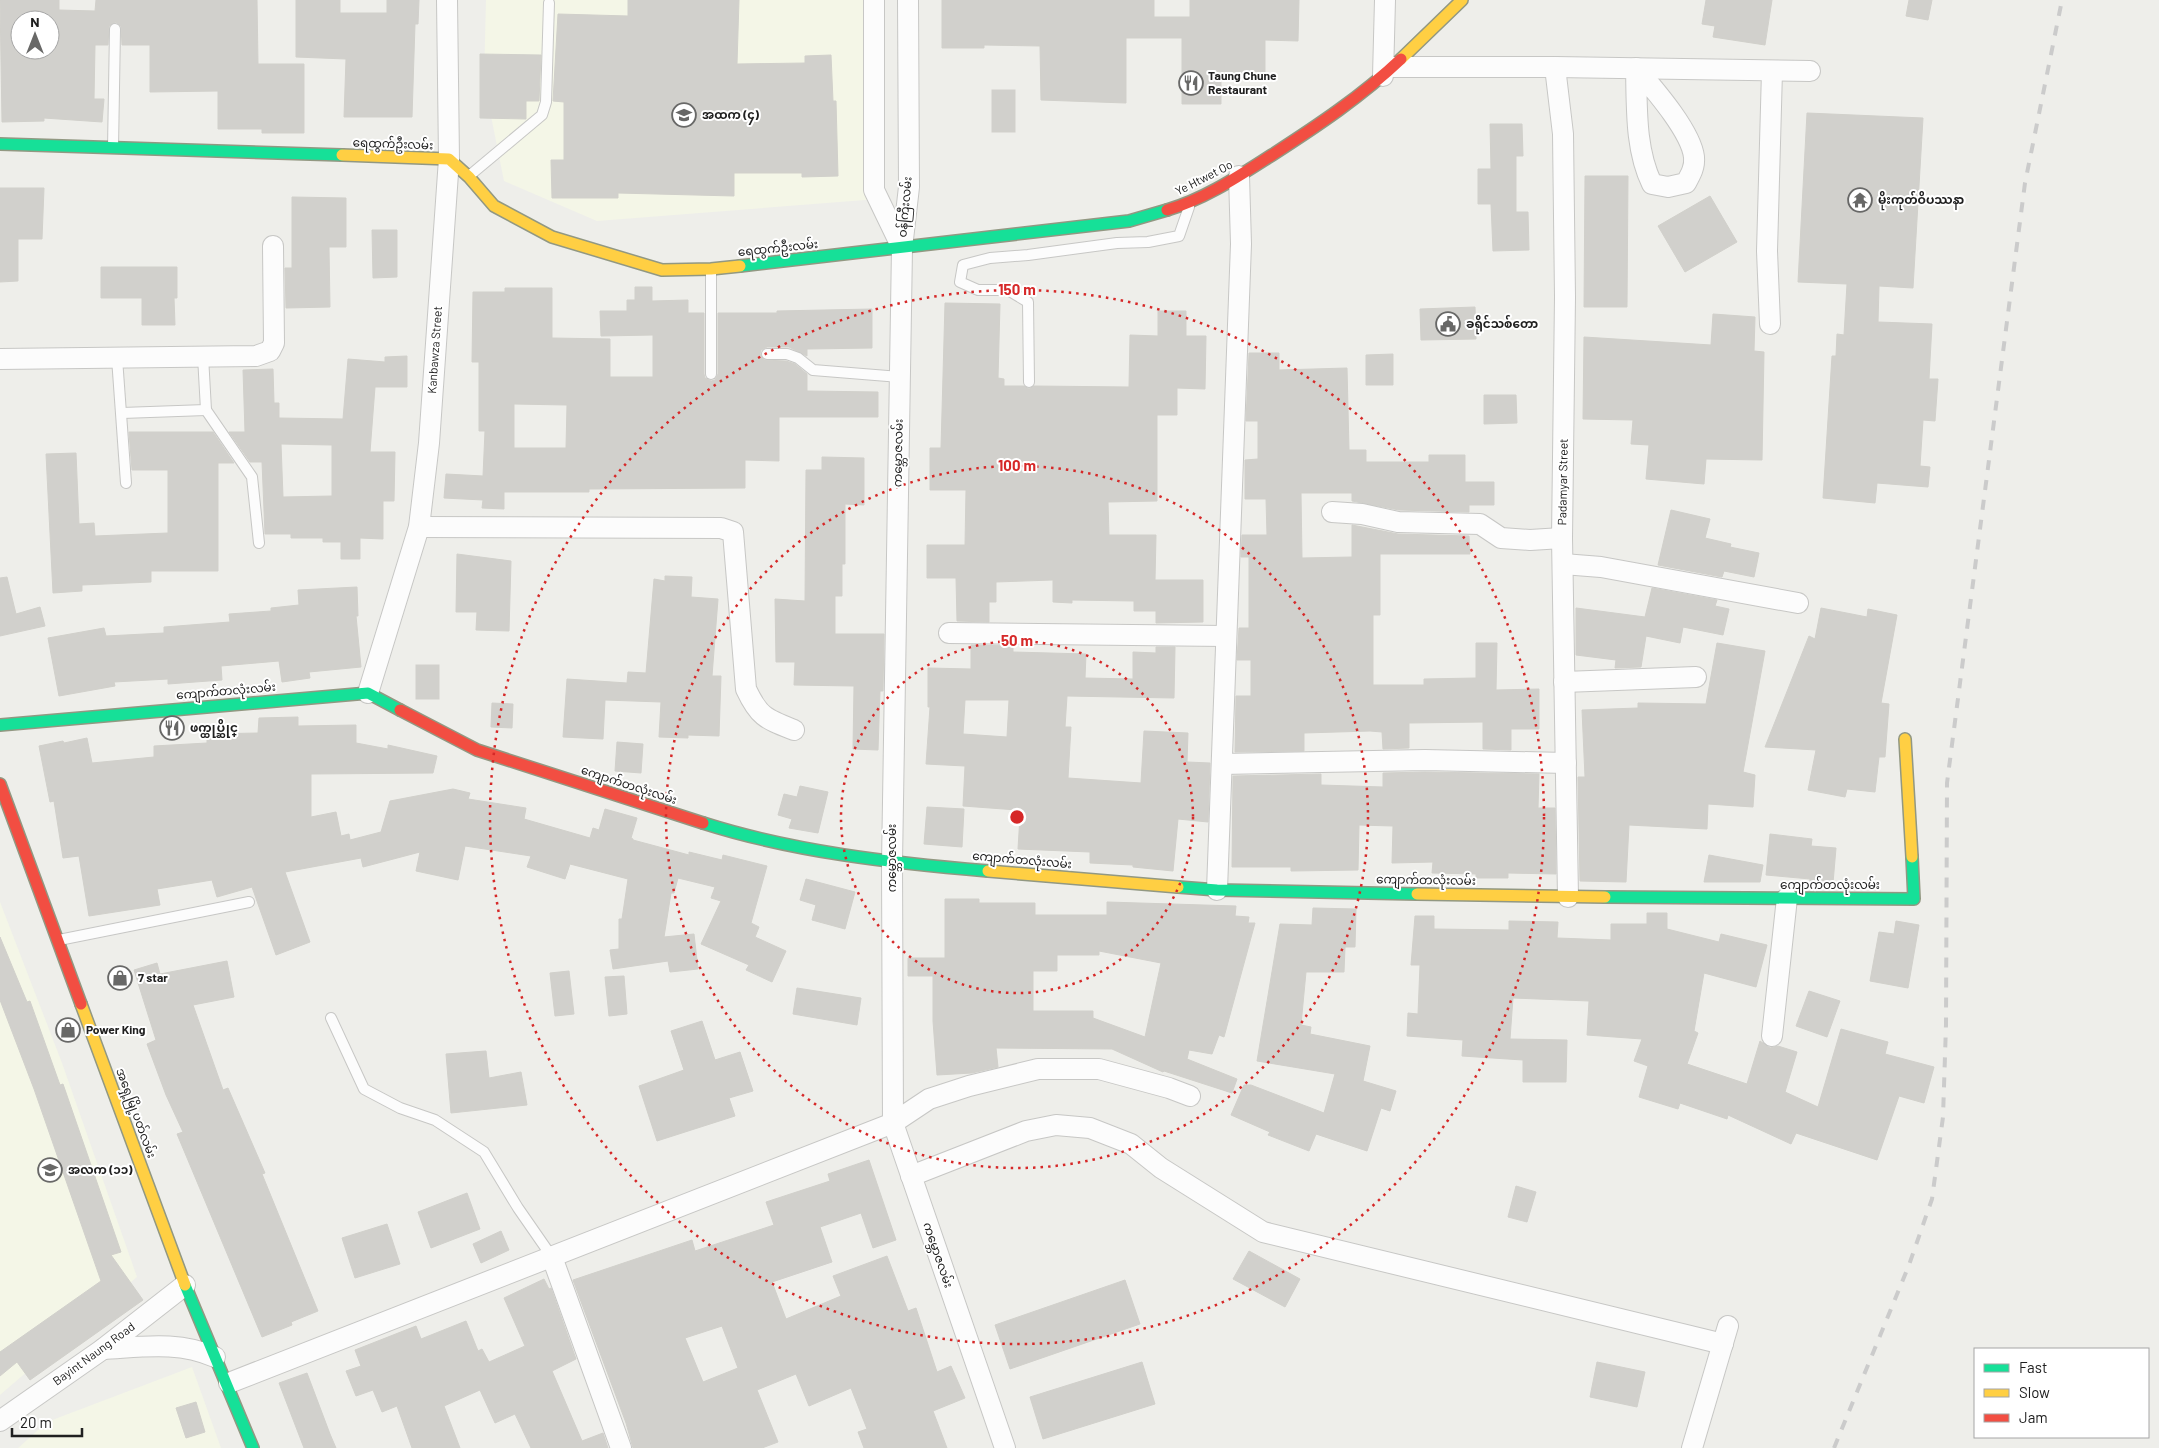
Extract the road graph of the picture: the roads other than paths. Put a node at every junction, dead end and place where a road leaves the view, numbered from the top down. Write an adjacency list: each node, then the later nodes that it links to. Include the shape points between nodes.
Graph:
1 (447, 0): 15 (street, Kanbawza Street)
2 (874, 0): 20 (street, ဝန်ကြီးလမ်း, via 874,190)
3 (908, 0): 20 (street, ဝန်ကြီးလမ်း, via 908,186)
4 (1385, 0): 12 (street)
5 (1462, 0): 12 (street, Ye Htwet Oo)
6 (549, 3): 17 (lane, via 546,102 542,115)
7 (114, 29): 14 (lane)
8 (1556, 67): 9 (street); 12 (street); 35 (street, Padamyar Street, via 1563,134)
9 (1636, 68): 9 (street, via 1644,167 1652,184 1668,187 1686,183 1694,169 1694,156 1683,130); 10 (street)
10 (1772, 71): 11 (street); 22 (street, via 1767,251)
11 (1810, 71)
12 (1388, 72): 16 (street, Ye Htwet Oo, via 1314,128)
13 (0, 144): 14 (street, ရေထွက်ဦးလမ်း)
14 (113, 148): 15 (street, ရေထွက်ဦးလမ်း)
15 (449, 159): 17 (street, ရေထွက်ဦးလမ်း); 34 (street, Kanbawza Street, via 429,443)
16 (1240, 176): 18 (street, Ye Htwet Oo); 40 (street, via 1241,244)
17 (468, 177): 21 (street, ရေထွက်ဦးလမ်း, via 494,206 552,238 662,270)
18 (1190, 203): 20 (street, Ye Htwet Oo, via 1129,221); 29 (lane, via 1179,236 990,258 963,265 960,282 978,290 1008,290 1028,302)
19 (273, 246): 24 (street, via 274,343 270,351 256,356)
20 (902, 248): 21 (street, ရေထွက်ဦးလမ်း); 28 (street, ကမ္ဘောဇလမ်း)
21 (711, 269): 27 (lane)
22 (1770, 324)
23 (767, 354): 28 (lane, via 788,354 813,370)
24 (203, 356): 25 (street); 30 (lane)
25 (118, 358): 26 (street); 31 (lane)
26 (0, 360)
27 (711, 374)
28 (900, 377): 50 (street, ကမ္ဘောဇလမ်း)
29 (1029, 382)
30 (206, 410): 31 (lane); 36 (lane, via 252,477)
31 (122, 413): 32 (lane)
32 (126, 483)
33 (1332, 512): 35 (street, via 1362,514 1398,522 1480,524 1501,538)
34 (419, 527): 43 (street, Kanbawza Street); 45 (street, via 720,528 733,532 746,689 766,719)
35 (1562, 538): 37 (street, Padamyar Street)
36 (259, 543)
37 (1563, 564): 38 (street, via 1601,567); 42 (street, Padamyar Street)
38 (1798, 603)
39 (949, 632): 40 (street)
40 (1225, 636): 48 (street)
41 (1696, 677): 42 (street)
42 (1564, 682): 47 (street, Padamyar Street)
43 (368, 693): 44 (street, ကျောက်တလုံးလမ်း); 50 (street, ကျောက်တလုံးလမ်း, via 477,750 741,835)
44 (0, 725)
45 (794, 730)
46 (1905, 739): 53 (street, ကျောက်တလုံးလမ်း, via 1914,898)
47 (1566, 763): 48 (street, via 1425,760); 52 (street, Padamyar Street)
48 (1222, 764): 51 (street)
49 (0, 784): 55 (street, အရှေ့မြို့ပတ်လမ်း)
50 (892, 863): 51 (street, ကျောက်တလုံးလမ်း); 59 (street, ကမ္ဘောဇလမ်း)
51 (1217, 890): 52 (street, ကျောက်တလုံးလမ်း)
52 (1568, 897): 53 (street, ကျောက်တလုံးလမ်း)
53 (1787, 898): 57 (street)
54 (249, 902): 55 (lane)
55 (58, 940): 62 (street, အရှေ့မြို့ပတ်လမ်း)
56 (331, 1018): 61 (lane, via 364,1090 400,1108 435,1120 484,1152)
57 (1772, 1036)
58 (1190, 1096): 59 (street, via 1099,1069 1038,1069 929,1099)
59 (893, 1123): 60 (street, ကမ္ဘောဇလမ်း); 61 (street)
60 (911, 1176): 69 (street, ကမ္ဘောဇလမ်း); 70 (street, via 1026,1131 1056,1125 1090,1128 1131,1144 1161,1168 1263,1232 1726,1335)
61 (552, 1257): 65 (street); 68 (street)
62 (186, 1285): 63 (street, Bayint Naung Road); 64 (street, အရှေ့မြို့ပတ်လမ်း)
63 (103, 1349): 64 (street, via 182,1346); 66 (street, Bayint Naung Road)
64 (216, 1357): 65 (street, အရှေ့မြို့ပတ်လမ်း)
65 (229, 1384): 67 (street, အရှေ့မြို့ပတ်လမ်း)
66 (0, 1421)
67 (253, 1448)
68 (622, 1448)
69 (1005, 1448)
70 (1692, 1448)

